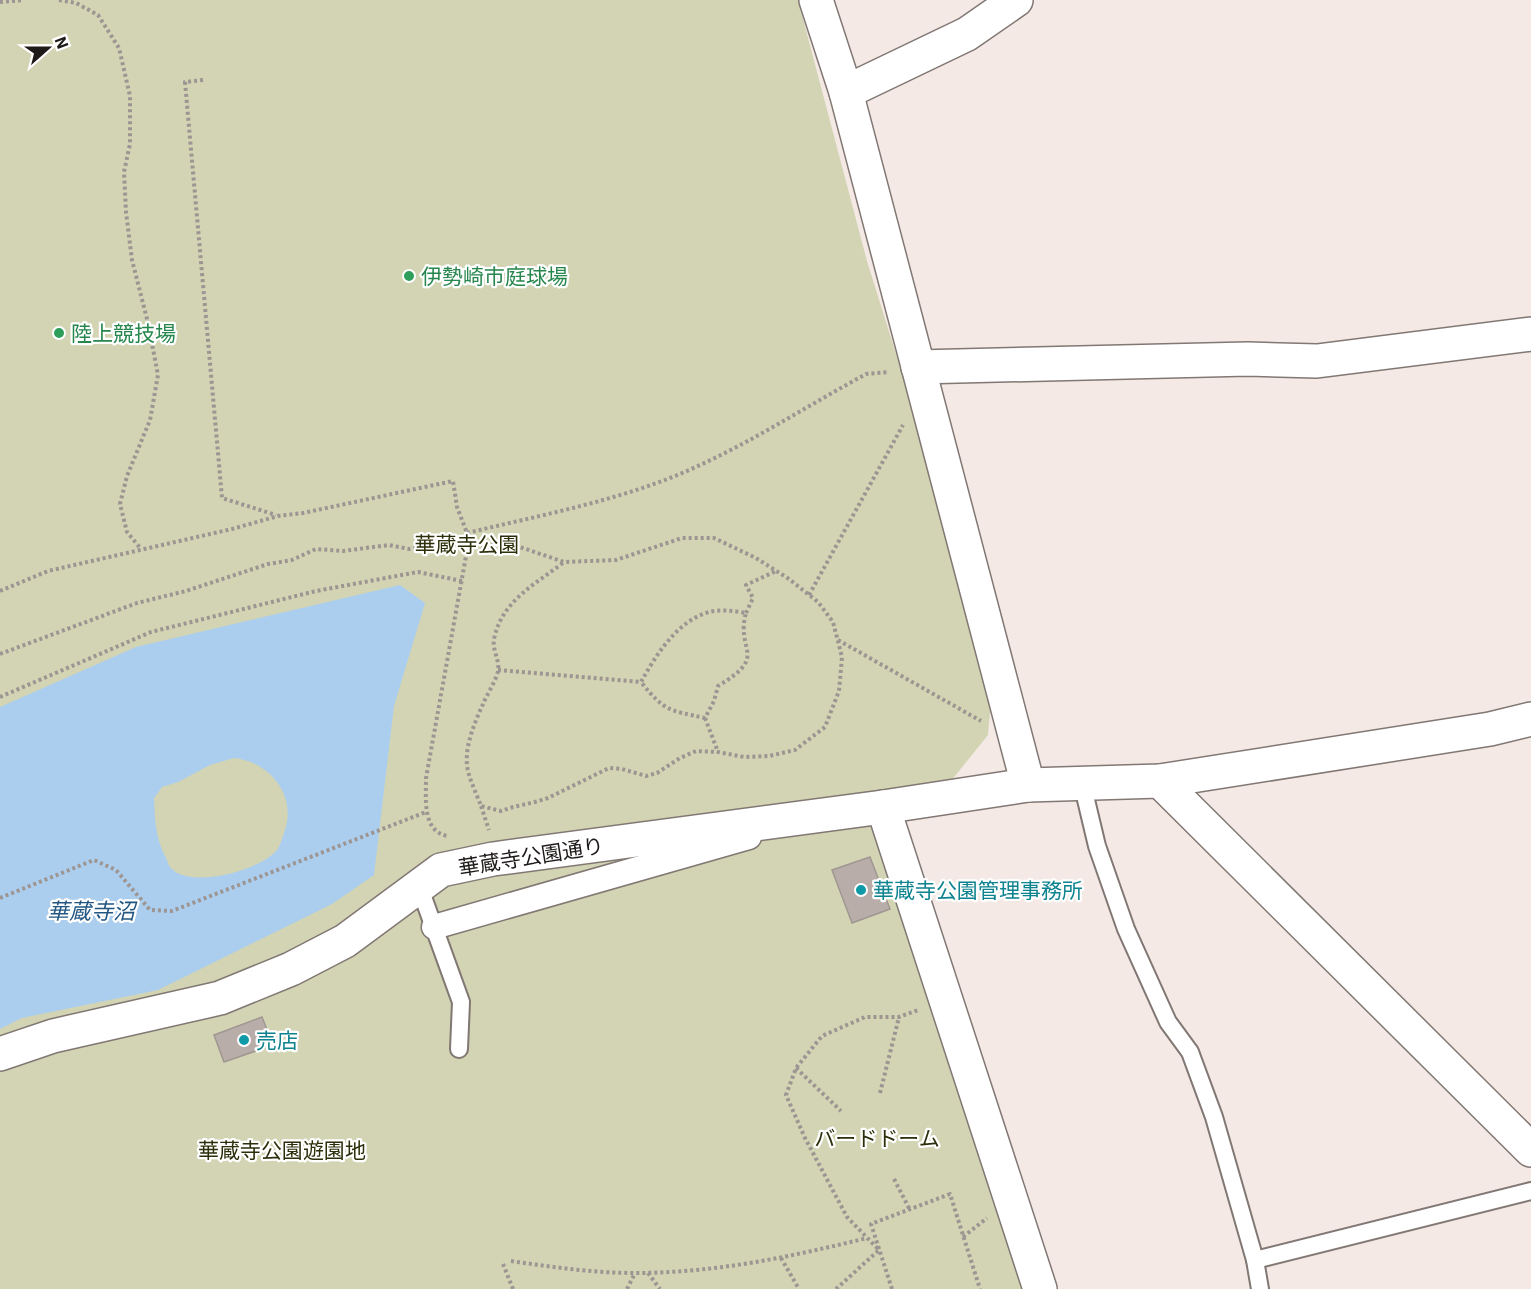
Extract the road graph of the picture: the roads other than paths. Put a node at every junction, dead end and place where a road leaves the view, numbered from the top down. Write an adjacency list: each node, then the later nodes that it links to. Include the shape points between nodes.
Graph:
1 (816, 0): 3 (street)
2 (1016, 0): 3 (street, via 967,34)
3 (846, 92): 5 (street)
4 (1531, 334): 5 (street, via 1317,362 1248,358)
5 (904, 369): 9 (street)
6 (1531, 719): 7 (street, 華蔵寺公園通り, via 1490,729)
7 (1160, 781): 8 (street, 華蔵寺公園通り); 16 (street)
8 (1082, 783): 9 (street, 華蔵寺公園通り); 18 (lane, via 1097,846 1126,929 1168,1022 1190,1052 1214,1117)
9 (1028, 785): 10 (street, 華蔵寺公園通り)
10 (883, 807): 11 (street, 華蔵寺公園通り); 19 (street)
11 (828, 814): 12 (street, 華蔵寺公園通り, via 493,859 441,870); 13 (street)
12 (419, 886): 13 (lane); 15 (street, 華蔵寺公園通り, via 345,941 220,999 53,1036)
13 (434, 927): 14 (lane, via 461,1002)
14 (459, 1049)
15 (0, 1054)
16 (1531, 1150)
17 (1531, 1191): 18 (lane)
18 (1255, 1260): 20 (lane)
19 (1041, 1289)
20 (1260, 1289)

